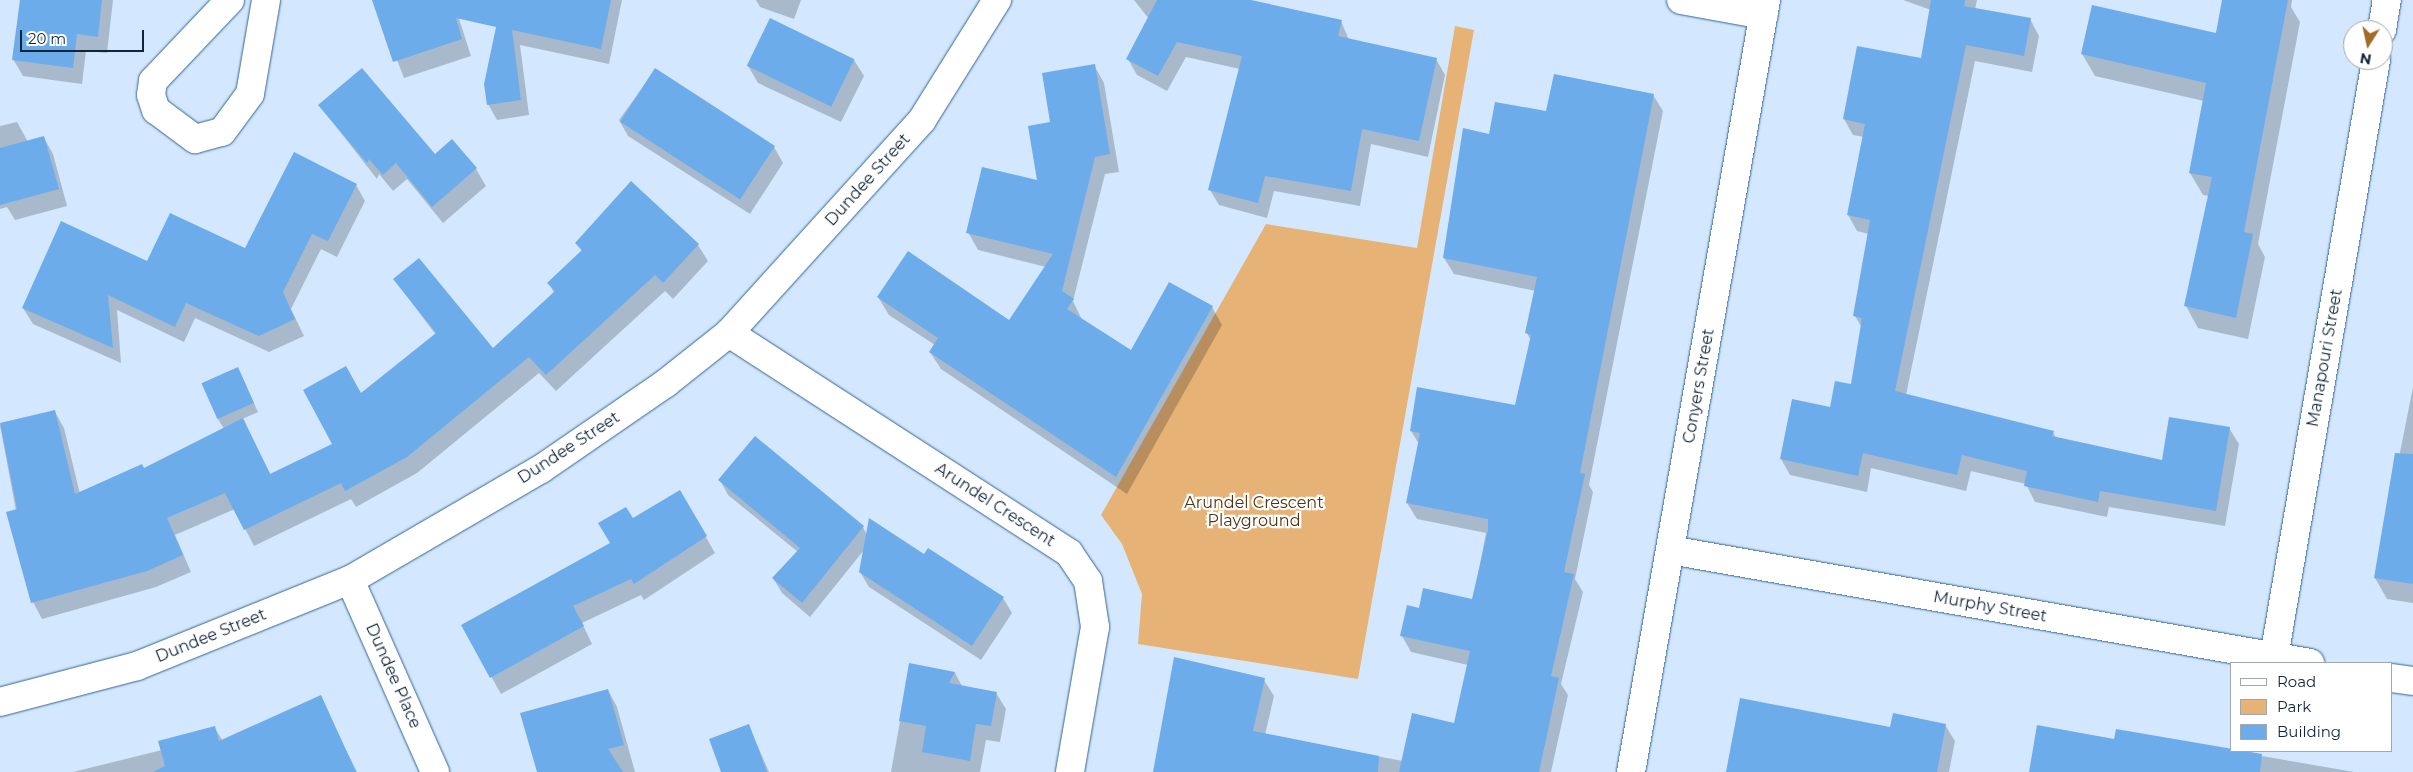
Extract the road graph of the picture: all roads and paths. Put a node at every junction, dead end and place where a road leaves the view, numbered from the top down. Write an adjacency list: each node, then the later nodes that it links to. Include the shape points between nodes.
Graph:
1 (230, 0): 2 (street, via 153,81 150,95 156,110 195,139 222,132 250,94)
2 (266, 0)
3 (997, 0): 9 (street, Dundee Street, via 922,120)
4 (1681, 0): 6 (street)
5 (2387, 0): 7 (street)
6 (1765, 7): 10 (street, Conyers Street)
7 (2384, 20)
8 (2374, 70): 12 (street, Manapouri Street)
9 (729, 333): 11 (street, Dundee Street, via 666,383 541,469); 18 (street, Arundel Crescent, via 1069,553 1088,580 1095,627)
10 (1670, 550): 12 (street, Murphy Street); 19 (street, Conyers Street)
11 (350, 580): 16 (street, Dundee Street, via 137,666); 17 (street, Dundee Place)
12 (2274, 657): 13 (street, Murphy Street)
13 (2304, 662)
14 (2393, 678): 15 (street)
15 (2413, 681)
16 (0, 702)
17 (435, 772)
18 (1070, 772)
19 (1631, 772)

